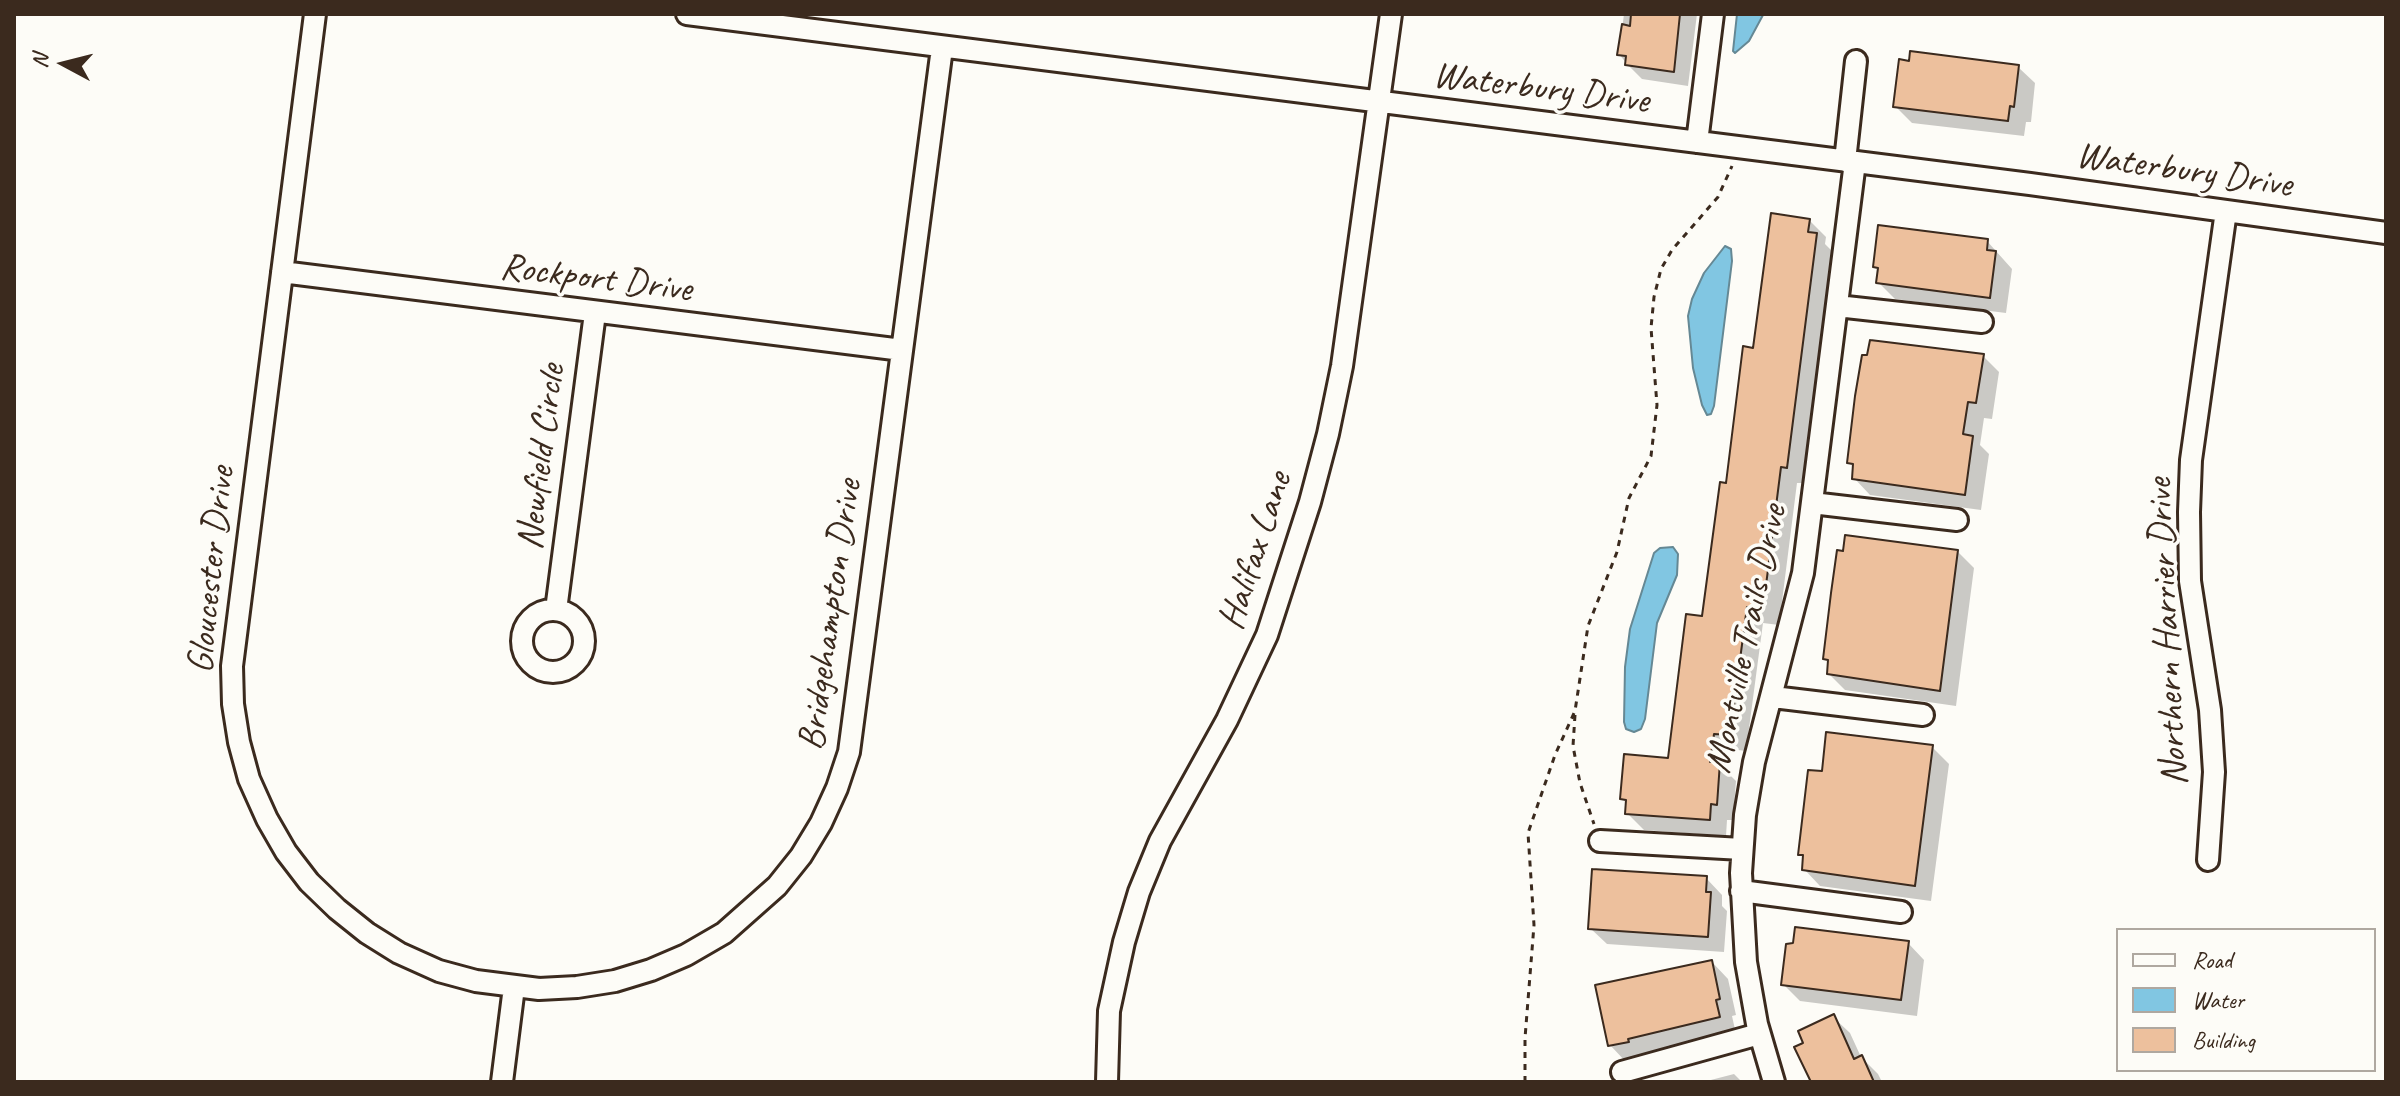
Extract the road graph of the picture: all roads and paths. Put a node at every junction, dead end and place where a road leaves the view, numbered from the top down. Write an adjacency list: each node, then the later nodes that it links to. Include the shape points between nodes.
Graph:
1 (315, 14): 13 (street, Gloucester Drive)
2 (694, 14): 5 (street, Waterbury Drive)
3 (1391, 14): 7 (street, Halifax Lane)
4 (1713, 14): 8 (street)
5 (942, 48): 7 (street, Waterbury Drive); 17 (street, Bridgehampton Drive)
6 (1856, 61): 10 (street, Montville Trails Drive)
7 (1378, 103): 8 (street, Waterbury Drive); 33 (street, Halifax Lane, via 1342,366 1310,502 1267,635 1139,892 1109,1011)
8 (1697, 142): 9 (street, Waterbury Drive)
9 (1738, 147): 10 (street, Waterbury Drive); 22 (path, via 1718,197 1661,269 1651,328 1657,405 1651,456 1629,498 1617,552 1588,626)
10 (1850, 161): 11 (street, Waterbury Drive); 14 (street, Montville Trails Drive)
11 (2226, 211): 12 (street, Waterbury Drive); 26 (street, Northern Harrier Drive, via 2191,460 2189,512 2190,581 2213,757)
12 (2386, 233)
13 (282, 272): 15 (street, Rockport Drive); 29 (street, Gloucester Drive, via 232,666 237,730 249,779 286,852 309,882 367,933 439,971)
14 (1837, 306): 16 (street); 18 (street, Montville Trails Drive)
15 (595, 313): 17 (street, Rockport Drive); 20 (street, Newfield Circle)
16 (1982, 322)
17 (902, 350): 29 (street, Bridgehampton Drive, via 849,752 821,823 801,856 777,886 724,933 686,955 615,981)
18 (1812, 503): 19 (street); 21 (street, Montville Trails Drive, via 1803,573)
19 (1957, 520)
20 (556, 610)
21 (1773, 697): 23 (street); 25 (street, Montville Trails Drive, via 1749,787)
22 (1575, 711): 24 (path, via 1573,746 1580,783); 34 (path, via 1528,833 1534,925)
23 (1923, 715)
24 (1600, 841): 25 (street)
25 (1742, 849): 27 (street, Montville Trails Drive)
26 (2208, 860)
27 (1741, 891): 28 (street); 30 (street, Montville Trails Drive)
28 (1901, 912)
29 (514, 987): 32 (street)
30 (1759, 1034): 31 (street); 35 (street, Montville Trails Drive)
31 (1622, 1072)
32 (502, 1082)
33 (1107, 1082)
34 (1525, 1082)
35 (1774, 1082)

